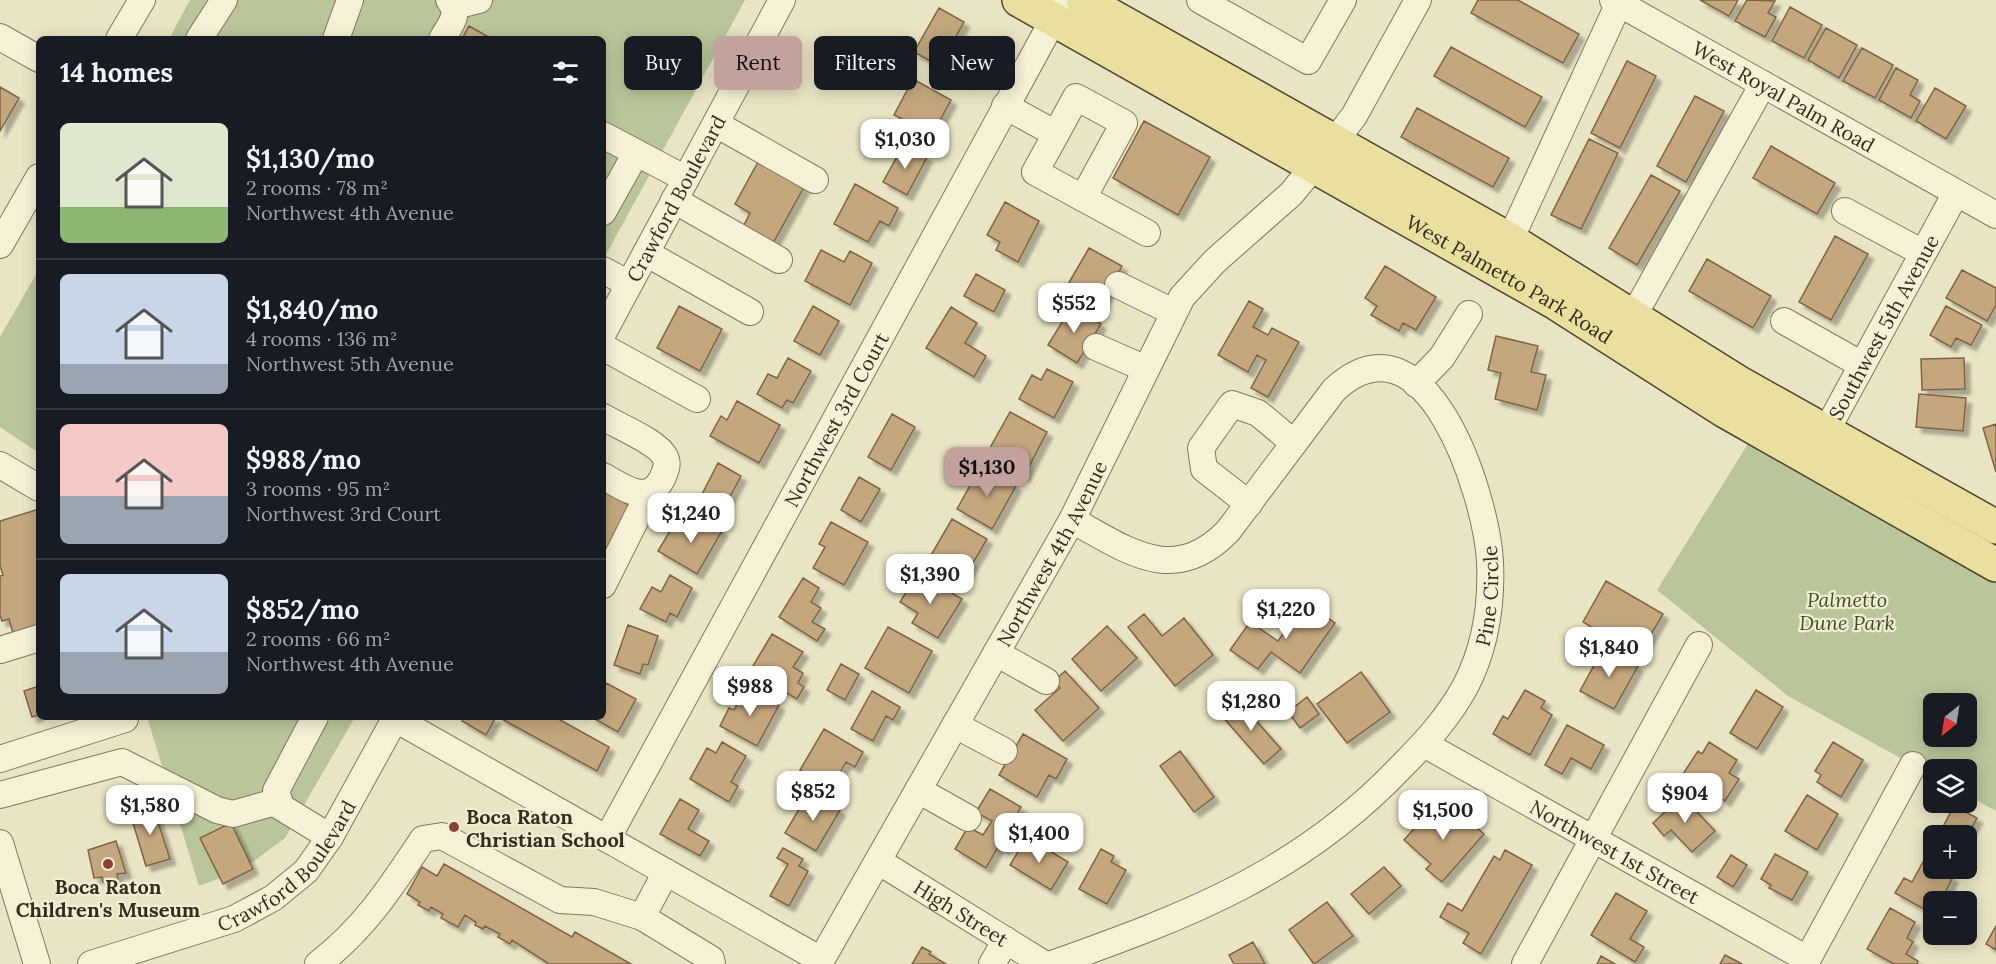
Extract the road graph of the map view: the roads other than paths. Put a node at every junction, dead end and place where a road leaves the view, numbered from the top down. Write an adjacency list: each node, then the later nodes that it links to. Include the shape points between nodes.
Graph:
1 (142, 0): 14 (street)
2 (224, 0): 15 (street)
3 (350, 0): 16 (street)
4 (479, 0): 12 (street)
5 (782, 0): 22 (street, Crawford Boulevard)
6 (1019, 0): 13 (main road, West Palmetto Park Road)
7 (1083, 0): 26 (main road, West Palmetto Park Road)
8 (1200, 0): 9 (street, via 1308,61)
9 (1343, 0)
10 (1418, 0): 26 (street, Northwest 4th Avenue, via 1354,116)
11 (1616, 2): 20 (street, West Royal Palm Road); 36 (street)
12 (452, 3): 17 (street, via 456,16)
13 (1058, 10): 21 (street, Northwest 3rd Court); 26 (main road, West Palmetto Park Road)
14 (121, 36)
15 (202, 36)
16 (337, 36)
17 (444, 36)
18 (0, 37): 19 (street)
19 (36, 57)
20 (1762, 84): 30 (street, West Royal Palm Road); 47 (street)
21 (1005, 106): 23 (street); 88 (street, Northwest 3rd Court)
22 (716, 124): 27 (street); 29 (street, Crawford Boulevard)
23 (1056, 134): 31 (street, via 1035,172); 31 (street, via 1076,97 1124,123)
24 (606, 137): 25 (street)
25 (636, 153): 29 (street); 32 (street)
26 (1324, 155): 36 (main road, West Palmetto Park Road); 45 (street, Northwest 4th Avenue, via 1291,194 1205,271); 59 (main road, West Palmetto Park Road, via 1668,376)
27 (815, 180)
28 (36, 182): 37 (street)
29 (680, 190): 38 (street, Crawford Boulevard); 40 (street)
30 (1956, 193): 34 (street, West Royal Palm Road); 39 (street, Southwest 5th Avenue)
31 (1083, 198): 35 (street)
32 (606, 204)
33 (1845, 211): 39 (street)
34 (1996, 215)
35 (1147, 233)
36 (1510, 240): 47 (main road, West Palmetto Park Road)
37 (0, 245)
38 (646, 253): 42 (street, Crawford Boulevard); 44 (street)
39 (1923, 253): 52 (street, Southwest 5th Avenue)
40 (779, 260)
41 (606, 272): 42 (street)
42 (629, 284): 49 (street, Crawford Boulevard)
43 (1118, 285): 45 (street)
44 (750, 312)
45 (1173, 312): 53 (street, Northwest 4th Avenue)
46 (1469, 314): 54 (street, via 1442,357)
47 (1634, 315): 57 (main road, West Palmetto Park Road, via 1741,384)
48 (1784, 321): 52 (street)
49 (606, 327)
50 (1096, 347): 53 (street)
51 (606, 349): 55 (street)
52 (1862, 365): 57 (street, Southwest 5th Avenue)
53 (1146, 369): 65 (street, Northwest 4th Avenue)
54 (1416, 384): 58 (street, Pine Circle, via 1402,374 1384,369 1365,369 1348,377); 79 (street, Pine Circle, via 1442,412 1473,475 1483,510 1490,563 1489,599 1479,653 1455,704)
55 (697, 399)
56 (606, 419): 63 (street, via 653,444 665,456 667,467 658,486)
57 (1826, 432): 59 (street, Southwest 5th Avenue); 66 (main road, West Palmetto Park Road)
58 (1294, 443): 64 (street, Pine Circle); 64 (street, via 1258,413 1232,404 1201,448 1204,469)
59 (1811, 460): 67 (main road, West Palmetto Park Road)
60 (0, 465): 62 (street)
61 (606, 478): 63 (street, via 634,493)
62 (36, 486)
63 (649, 493): 68 (street)
64 (1249, 504): 65 (street, Pine Circle, via 1215,544 1184,560 1166,561 1131,553)
65 (1072, 520): 72 (street, Northwest 4th Avenue)
66 (1996, 527)
67 (1996, 565)
68 (606, 579)
69 (36, 639): 71 (street)
70 (1699, 645): 89 (street)
71 (0, 650)
72 (996, 653): 73 (street); 78 (street, Northwest 4th Avenue)
73 (1046, 681)
74 (122, 720): 81 (street)
75 (313, 720): 85 (street, via 276,791)
76 (394, 720): 87 (street, Crawford Boulevard)
77 (399, 720): 88 (street)
78 (955, 725): 80 (street); 83 (street, Northwest 4th Avenue)
79 (1424, 744): 89 (street, Northwest 1st Street); 104 (street, Pine Circle, via 1355,812 1260,878 1163,924)
80 (1004, 750)
81 (0, 759)
82 (1913, 765): 97 (street)
83 (918, 790): 86 (street); 91 (street, Northwest 4th Avenue)
84 (0, 795): 85 (street, via 122,762 217,810 233,814)
85 (279, 801): 87 (street, via 281,807)
86 (968, 818)
87 (330, 837): 95 (street, Crawford Boulevard, via 306,871 273,898 234,919)
88 (607, 839): 92 (street)
89 (1593, 839): 97 (street, Northwest 1st Street); 105 (street)
90 (0, 843): 98 (street)
91 (878, 861): 94 (street, High Street); 96 (street, Northwest 4th Avenue)
92 (666, 872): 93 (street); 96 (street)
93 (642, 917): 100 (street, via 594,902 560,900 442,836 423,839 376,910 345,943); 101 (street, via 711,959)
94 (1006, 940): 102 (street); 103 (street, High Street)
95 (116, 961): 99 (street, Crawford Boulevard)
96 (820, 962)
97 (1806, 962)
98 (37, 964)
99 (91, 964)
100 (318, 964)
101 (712, 964)
102 (992, 964)
103 (1044, 964)
104 (1052, 964)
105 (1525, 964)

